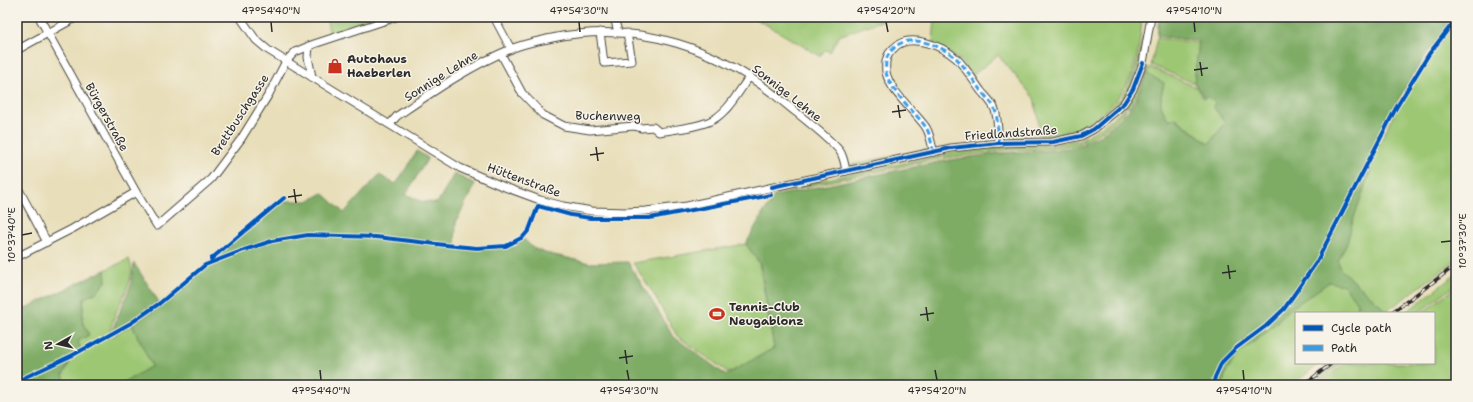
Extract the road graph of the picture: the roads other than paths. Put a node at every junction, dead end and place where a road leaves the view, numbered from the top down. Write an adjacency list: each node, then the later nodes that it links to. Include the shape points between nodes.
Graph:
1 (39, 17): 8 (street, Bürgerstraße)
2 (77, 17): 8 (street)
3 (240, 17): 16 (street, Hüttenstraße, via 256,40)
4 (396, 17): 12 (street)
5 (494, 17): 13 (street)
6 (614, 17): 10 (street)
7 (1151, 17): 20 (street, Friedlandstraße, via 1147,47 1133,89 1124,103 1106,120 1081,136 1068,139 1038,143)
8 (48, 32): 14 (street); 24 (street, Bürgerstraße)
9 (600, 32): 10 (street, Sonnige Lehne); 11 (street, via 604,63 632,61); 13 (street, Sonnige Lehne, via 571,34)
10 (618, 32): 11 (street, Sonnige Lehne)
11 (627, 33): 17 (street, Sonnige Lehne, via 687,45)
12 (309, 46): 16 (street, via 295,52); 18 (street, via 308,57)
13 (511, 49): 15 (street, Sonnige Lehne)
14 (17, 50)
15 (501, 54): 17 (street, Buchenweg, via 522,93 543,115 564,126 590,130 634,126 653,127 659,132 710,122 728,106); 19 (street, Sonnige Lehne, via 457,76 397,116)
16 (286, 61): 18 (street, Hüttenstraße); 25 (street, Brettbuschgasse, via 241,139 211,179)
17 (750, 76): 22 (street, Sonnige Lehne, via 832,143 841,152)
18 (312, 77): 19 (street, Hüttenstraße)
19 (390, 124): 22 (street, Hüttenstraße, via 460,168 540,200 592,210 626,212 670,208)
20 (999, 143): 21 (street, Friedlandstraße); 21 (street, via 995,110 957,60 938,48 918,41 907,41 897,44 888,54 885,65 887,75 891,84 926,127)
21 (934, 152): 22 (street, Friedlandstraße)
22 (846, 171)
23 (17, 186): 26 (street)
24 (136, 192): 25 (street, Bürgerstraße); 26 (street)
25 (157, 226)
26 (47, 242): 27 (street)
27 (17, 257)

